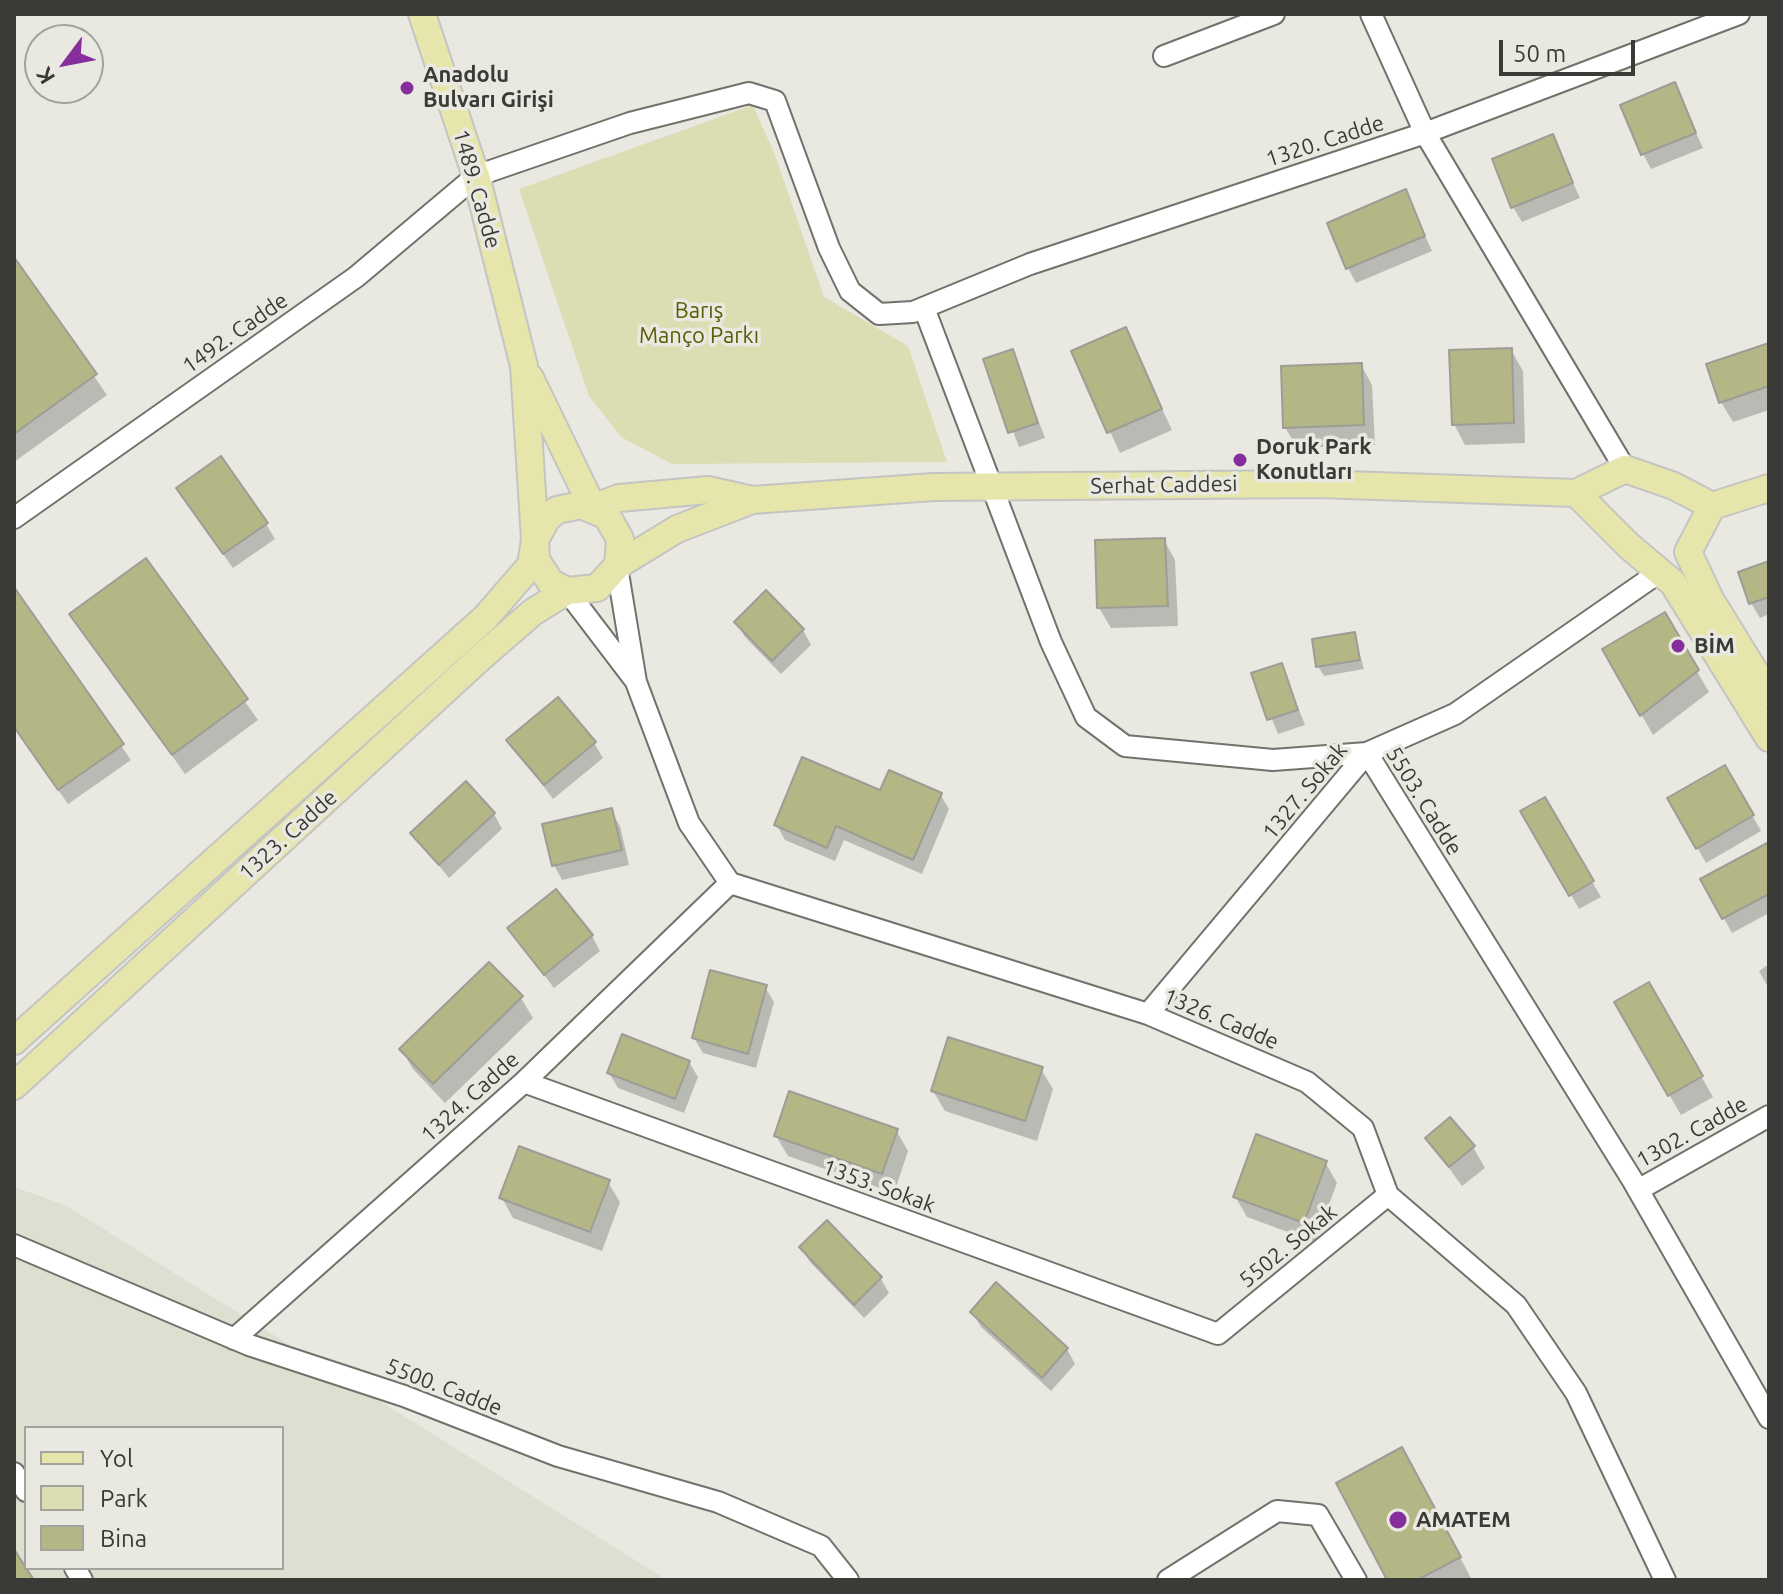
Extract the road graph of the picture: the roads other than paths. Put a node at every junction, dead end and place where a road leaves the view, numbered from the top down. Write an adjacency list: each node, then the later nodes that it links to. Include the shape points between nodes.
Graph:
1 (422, 14): 7 (main road, 1489. Cadde)
2 (1274, 14): 5 (street)
3 (1371, 14): 6 (street)
4 (1739, 14): 6 (street, 1320. Cadde)
5 (1164, 56)
6 (1425, 133): 8 (street, 1320. Cadde, via 1030,264); 10 (street)
7 (476, 176): 8 (street, 1320. Cadde, via 630,123 749,93 775,101 850,291 879,314); 9 (main road, 1489. Cadde); 17 (street, 1492. Cadde, via 356,277)
8 (924, 308): 11 (street, 5503. Cadde)
9 (524, 366): 16 (main road, 1489. Cadde); 18 (main road, 1489. Cadde)
10 (1625, 469): 13 (main road, Serhat Caddesi); 15 (main road)
11 (990, 487): 13 (main road, Serhat Caddesi, via 1318,484); 14 (main road, Serhat Caddesi); 27 (street, 5503. Cadde, via 1086,717 1125,746 1273,760)
12 (1769, 488): 15 (main road)
13 (1576, 493): 19 (main road)
14 (752, 500): 16 (main road, via 708,490 619,498); 21 (main road, via 677,529)
15 (1712, 506): 20 (main road)
16 (593, 508): 18 (main road, via 557,510); 21 (main road, via 615,527 621,552)
17 (14, 518)
18 (535, 540): 23 (main road, via 539,569); 30 (main road, via 531,565 462,640)
19 (1629, 546): 20 (main road); 22 (main road)
20 (1688, 552): 25 (main road, via 1710,599)
21 (618, 566): 23 (main road, via 597,588); 24 (street)
22 (1667, 577): 26 (main road); 27 (street, 1327. Sokak, via 1455,714)
23 (567, 591): 24 (street); 32 (main road, 1323. Cadde, via 533,612 480,658)
24 (636, 682): 28 (street, via 689,823)
25 (1769, 695)
26 (1769, 738)
27 (1367, 753): 29 (street, 1327. Sokak); 34 (street, 5503. Cadde)
28 (730, 883): 29 (street, 1326. Cadde); 31 (street, 1324. Cadde)
29 (1148, 1014): 35 (street, 1326. Cadde, via 1307,1082 1363,1128)
30 (14, 1041)
31 (524, 1082): 37 (street, 1353. Sokak); 38 (street, 1324. Cadde)
32 (14, 1086)
33 (1769, 1116): 34 (street, 1302. Cadde)
34 (1638, 1190): 39 (street, 5503. Cadde)
35 (1388, 1195): 37 (street, 5502. Sokak); 43 (street, 1326. Cadde, via 1516,1305 1576,1393)
36 (14, 1245): 38 (street, 5500. Cadde)
37 (1218, 1334)
38 (234, 1339): 40 (street, 5500. Cadde, via 404,1396 558,1456 718,1502 821,1546)
39 (1769, 1418)
40 (848, 1580)
41 (1168, 1580): 42 (street, via 1277,1511 1318,1515)
42 (1356, 1580)
43 (1665, 1580)

